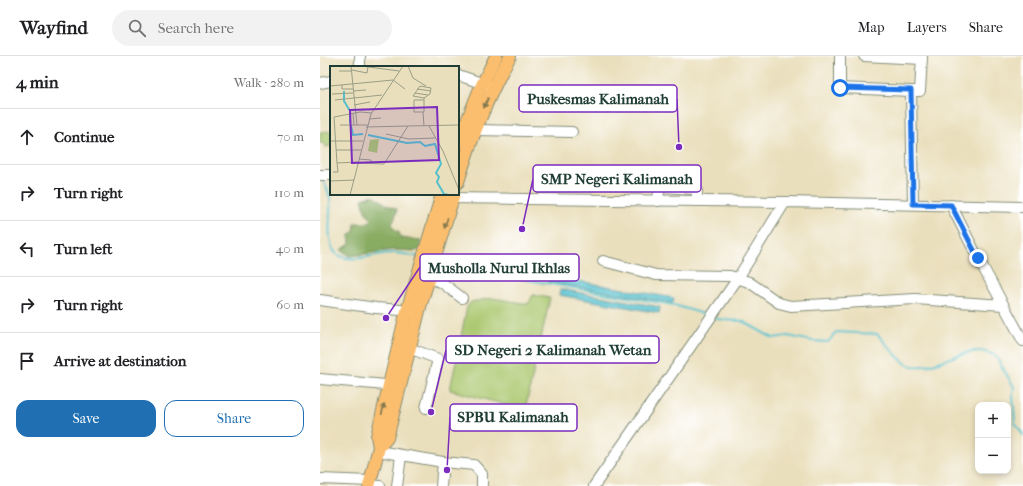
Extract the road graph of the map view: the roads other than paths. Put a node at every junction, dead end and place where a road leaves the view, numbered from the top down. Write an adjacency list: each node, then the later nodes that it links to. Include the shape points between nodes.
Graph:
1 (496, 56): 7 (main road)
2 (510, 56): 7 (main road)
3 (840, 56): 8 (street, via 840,88)
4 (864, 56): 5 (street)
5 (922, 58): 8 (street, via 920,91)
6 (459, 75): 7 (street)
7 (489, 85): 9 (main road, one-way to 9); 11 (main road, via 466,122)
8 (911, 90): 15 (street)
9 (475, 130): 10 (street); 12 (main road)
10 (572, 132)
11 (459, 141)
12 (459, 179)
13 (448, 196): 14 (street); 19 (main road, one-way to 19, via 437,252); 19 (main road, via 426,248)
14 (785, 202): 15 (street); 20 (street)
15 (913, 204): 16 (street)
16 (951, 205): 17 (street); 23 (street)
17 (1023, 206)
18 (603, 261): 20 (street, via 656,275)
19 (426, 271): 21 (street); 24 (main road)
20 (738, 278): 23 (street, via 749,282 779,303 791,306 915,299); 38 (street)
21 (462, 298)
22 (320, 300): 24 (street)
23 (1003, 305): 25 (street)
24 (413, 311): 26 (main road); 28 (main road)
25 (1023, 341)
26 (409, 348): 28 (main road); 29 (street, via 438,359)
27 (320, 379): 28 (street)
28 (394, 385): 30 (main road, via 377,436)
29 (426, 408)
30 (379, 449): 31 (street); 34 (main road)
31 (401, 456): 32 (street); 35 (street)
32 (443, 462): 36 (street); 37 (street, via 474,466 482,474)
33 (320, 479): 34 (street)
34 (372, 485)
35 (397, 486)
36 (441, 486)
37 (482, 486)
38 (594, 486)

